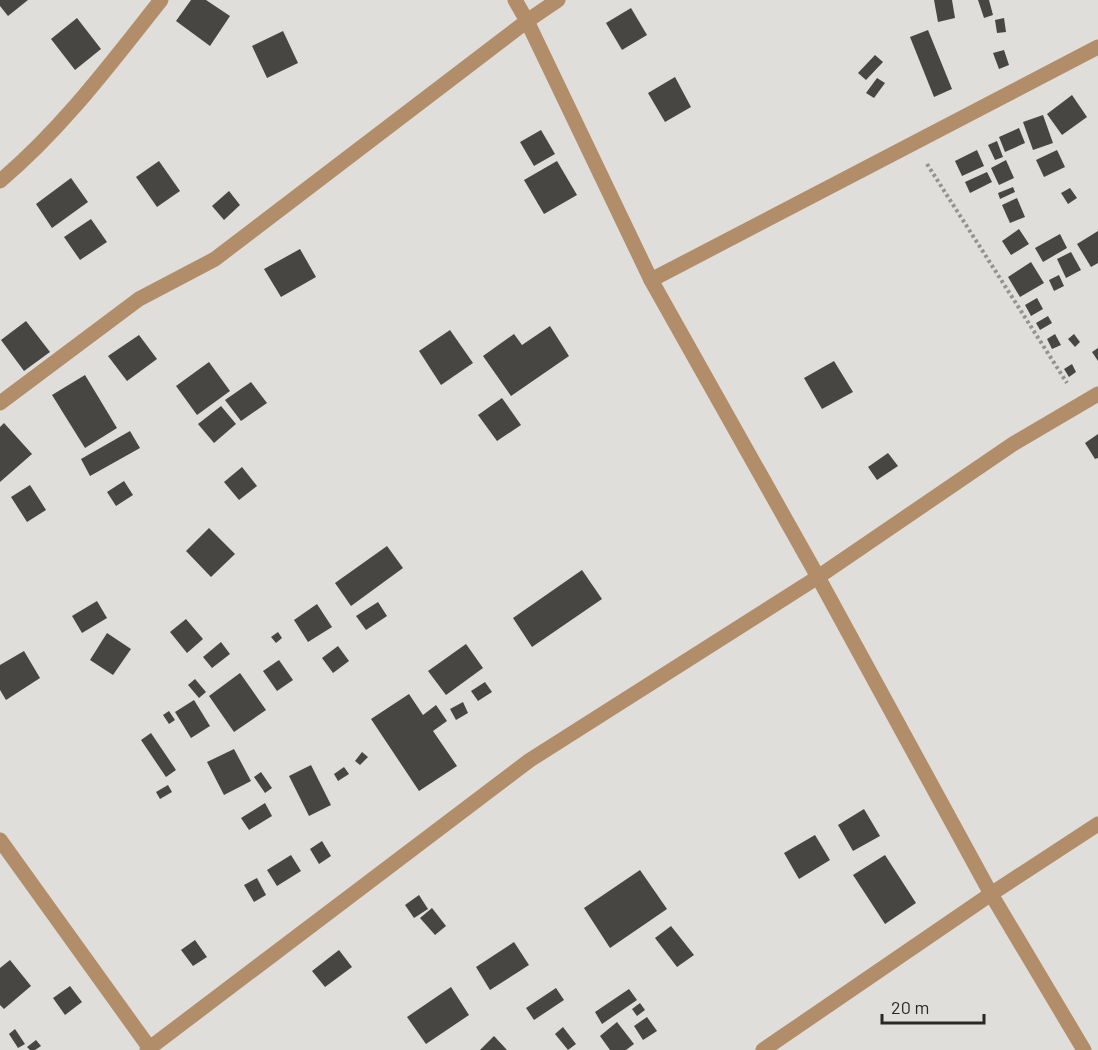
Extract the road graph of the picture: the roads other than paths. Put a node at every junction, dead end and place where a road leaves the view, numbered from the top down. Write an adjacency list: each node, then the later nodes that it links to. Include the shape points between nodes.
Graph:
1 (161, 0): 6 (street, via 78,104)
2 (514, 0): 4 (street)
3 (558, 0): 4 (street)
4 (527, 21): 7 (street); 9 (street, via 215,259 139,299)
5 (1098, 47): 7 (street)
6 (0, 181)
7 (651, 280): 10 (street)
8 (1098, 394): 10 (street, via 1014,444)
9 (0, 404)
10 (818, 577): 13 (street); 14 (street, via 530,759)
11 (1098, 824): 13 (street)
12 (0, 840): 14 (street)
13 (991, 894): 15 (street); 16 (street)
14 (149, 1049)
15 (763, 1050)
16 (1084, 1050)

